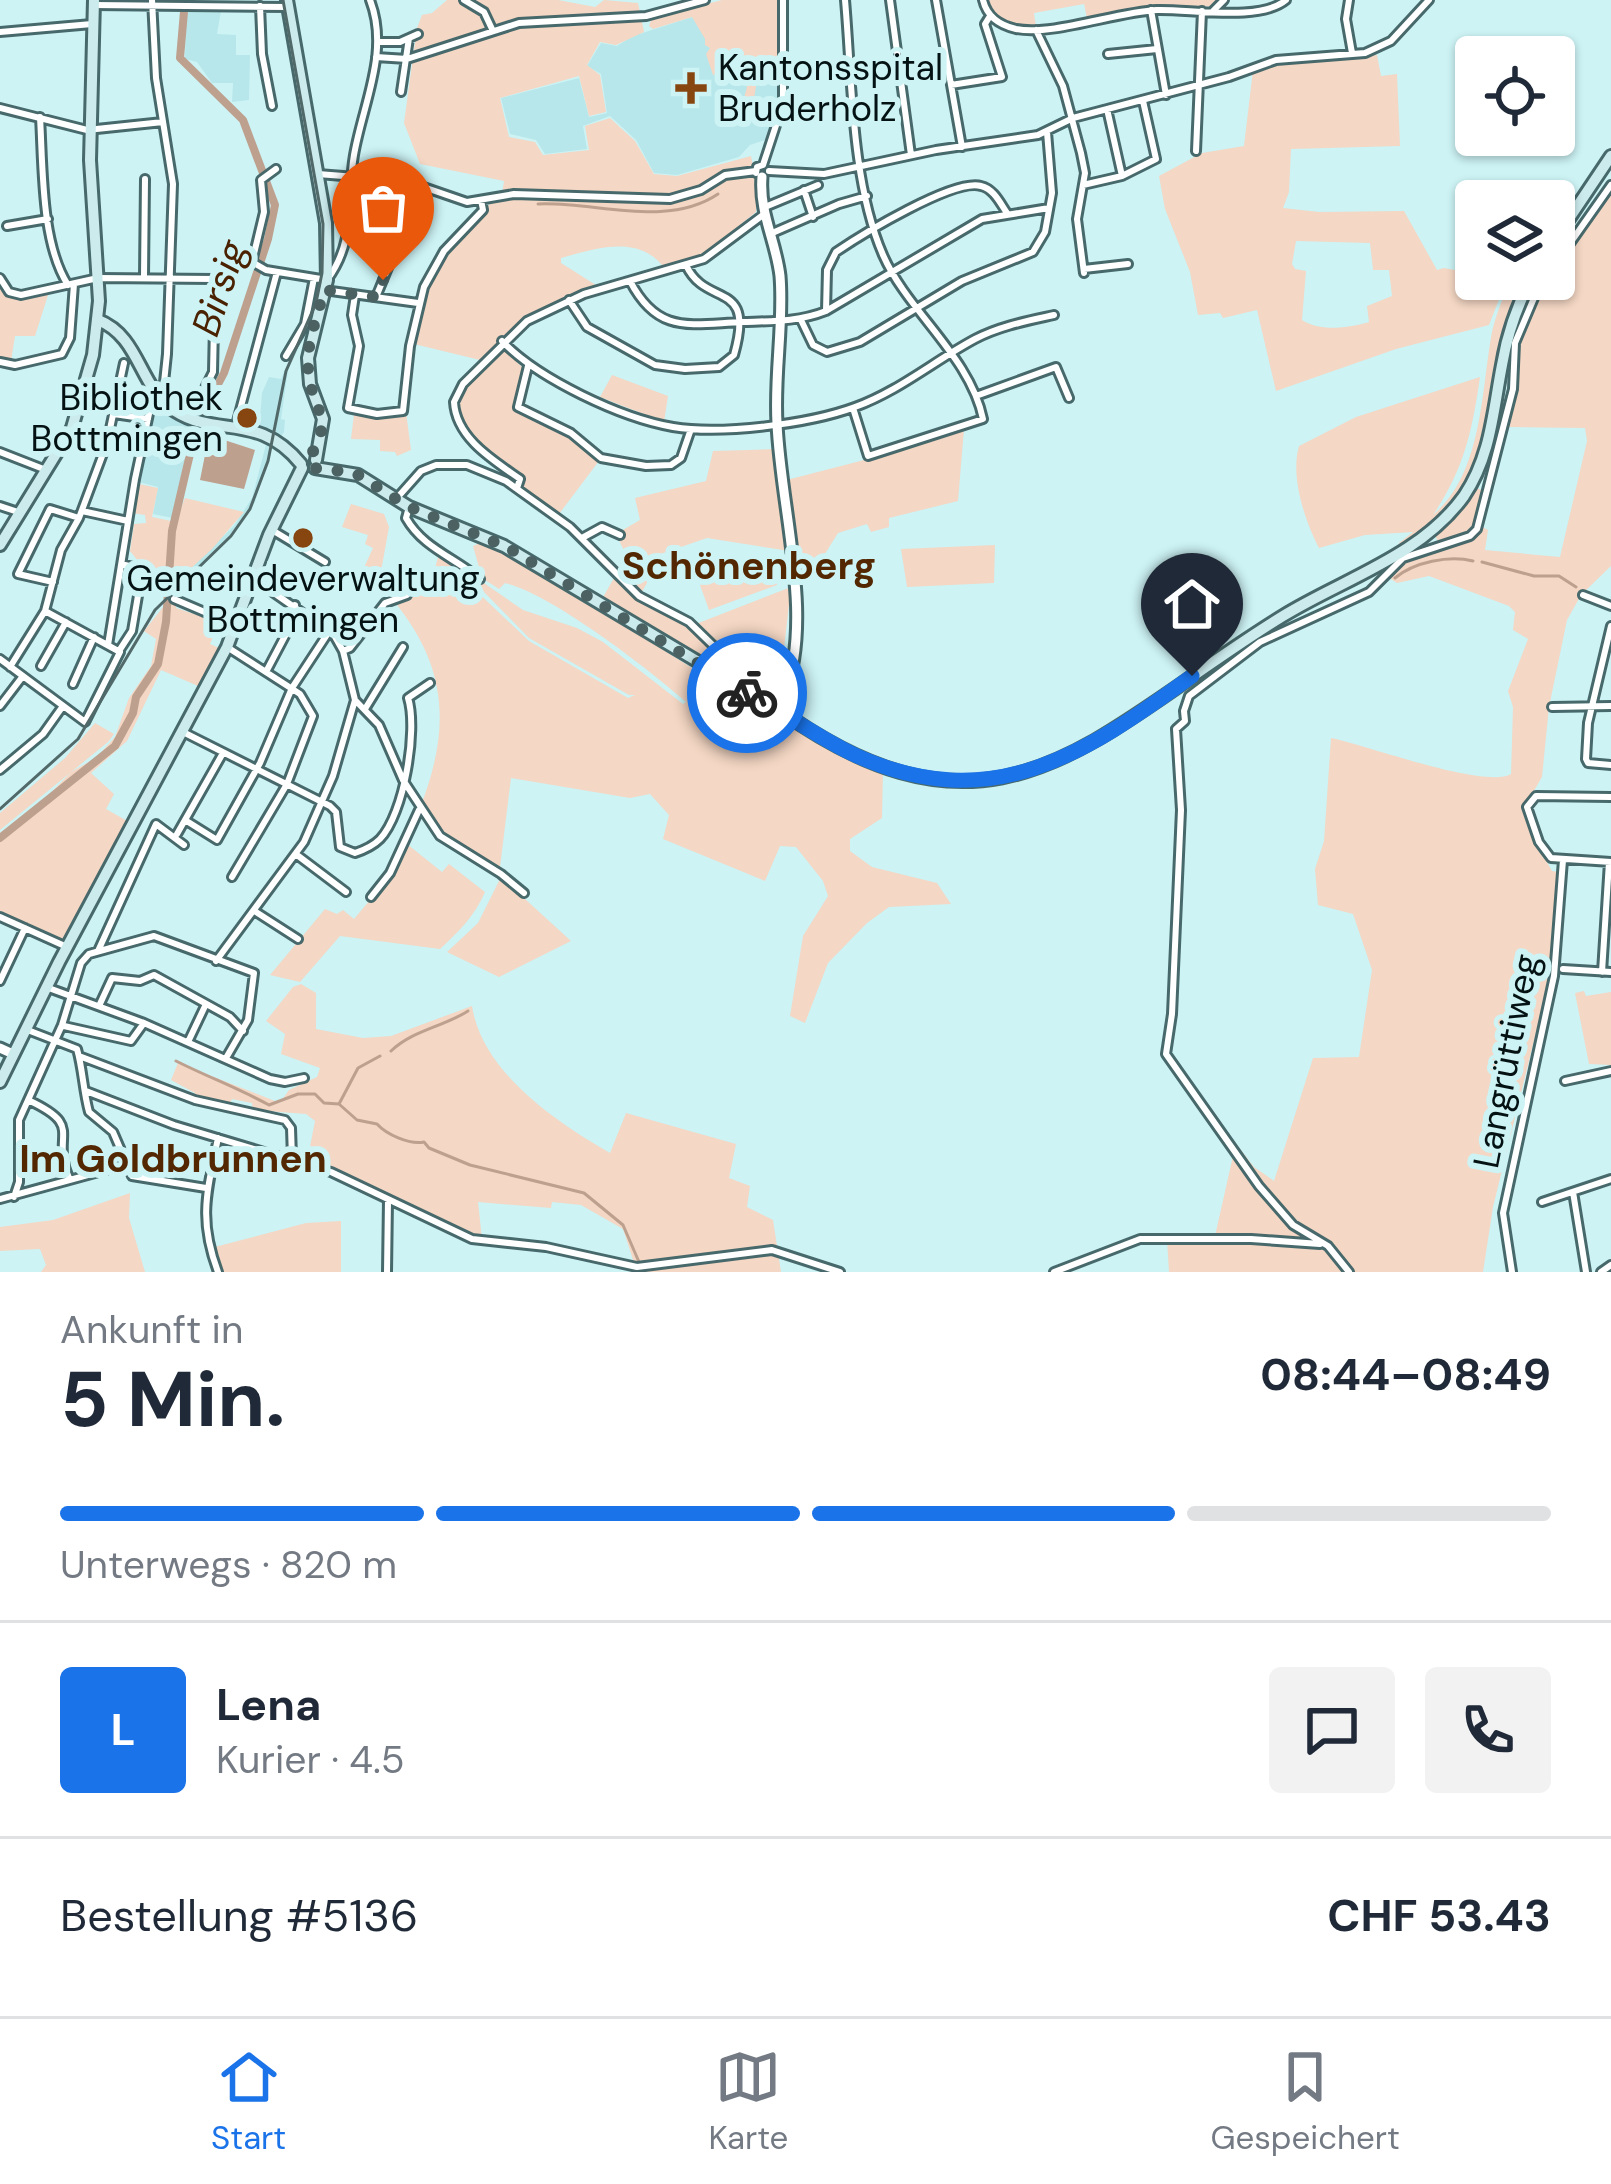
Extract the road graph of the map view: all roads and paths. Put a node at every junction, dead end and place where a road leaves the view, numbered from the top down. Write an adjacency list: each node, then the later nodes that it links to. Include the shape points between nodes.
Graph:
1 (370, 0): 27 (street)
2 (464, 0): 22 (street, via 484,12)
3 (705, 0): 22 (street, via 646,16)
4 (783, 0): 51 (street, via 783,104)
5 (845, 0): 50 (street)
6 (890, 0): 48 (street)
7 (936, 0): 33 (street)
8 (983, 0): 20 (street)
9 (1224, 0): 19 (street)
10 (1286, 0): 19 (street, via 1259,12)
11 (1349, 0): 29 (street)
12 (1429, 0): 29 (street, via 1391,41)
13 (94, 2): 14 (street); 21 (main road)
14 (152, 2): 16 (street); 43 (street)
15 (288, 3): 16 (street); 53 (main road)
16 (260, 6): 38 (street)
17 (1151, 10): 18 (street); 23 (street); 28 (street)
18 (1202, 11): 19 (street); 34 (street)
19 (1213, 11)
20 (990, 16): 23 (street); 33 (street, via 1002,77)
21 (94, 23): 24 (street); 45 (main road)
22 (492, 29): 32 (street)
23 (1036, 30): 42 (street)
24 (0, 32)
25 (418, 34): 26 (street)
26 (409, 38): 27 (street); 32 (street)
27 (378, 42): 31 (street)
28 (1157, 49): 30 (street); 36 (street)
29 (1352, 53): 34 (street, via 1276,59)
30 (1108, 54)
31 (376, 57): 32 (street); 54 (street)
32 (407, 58): 35 (street)
33 (951, 85): 46 (street)
34 (1202, 85): 36 (street); 47 (street)
35 (401, 92)
36 (1166, 95): 37 (street)
37 (1143, 100): 40 (street); 55 (street, via 1156,160)
38 (272, 106)
39 (0, 108): 41 (street)
40 (1107, 109): 42 (street); 55 (street)
41 (40, 117): 45 (street); 68 (street)
42 (1073, 118): 44 (street); 58 (street)
43 (164, 122): 45 (street); 79 (street, via 172,182)
44 (1047, 132): 46 (street); 63 (street)
45 (90, 137): 81 (main road)
46 (962, 146): 48 (street)
47 (1196, 152)
48 (911, 155): 50 (street)
49 (1611, 156): 64 (main road)
50 (861, 168): 51 (street); 61 (street)
51 (763, 171): 62 (street, via 725,175 670,199); 65 (street)
52 (268, 172): 76 (street, via 251,255 258,267)
53 (318, 174): 54 (street); 83 (main road, via 326,223)
54 (350, 175): 62 (street); 83 (street, via 350,223 337,266)
55 (1122, 176): 58 (street)
56 (145, 179): 78 (street)
57 (818, 185): 60 (street)
58 (1083, 185): 74 (street, via 1077,219 1084,271)
59 (1611, 185): 72 (street)
60 (804, 190): 65 (street); 67 (street)
61 (867, 196): 67 (street); 70 (street)
62 (481, 200): 90 (street, via 483,210 444,251)
63 (1049, 208): 66 (street); 91 (street, via 1033,252)
64 (1575, 210)
65 (762, 212): 71 (street); 75 (street, via 720,249)
66 (1007, 213): 70 (street, via 982,186 953,188); 77 (street, via 982,219)
67 (813, 217): 71 (street)
68 (48, 219): 69 (street); 84 (street, via 58,267)
69 (7, 226)
70 (875, 231): 77 (street); 92 (street, via 830,259)
71 (770, 234): 96 (street)
72 (1575, 236)
73 (397, 246): 86 (street)
74 (1128, 264)
75 (686, 265): 82 (street); 97 (street, via 698,283 730,298)
76 (277, 272): 83 (street); 111 (street)
77 (892, 272): 91 (street); 92 (street)
78 (144, 277): 79 (street); 81 (street)
79 (169, 277): 105 (street); 110 (street, via 217,282 212,378)
80 (0, 278): 84 (street, via 21,295)
81 (98, 278): 84 (street); 95 (main road)
82 (630, 281): 87 (street); 97 (street, via 652,312 683,326)
83 (322, 282): 85 (street); 100 (street); 115 (main road, via 308,366 322,437)
84 (71, 284): 101 (street, via 62,354)
85 (355, 295): 86 (street); 90 (street, via 352,411 405,408)
86 (376, 297): 90 (street)
87 (569, 300): 97 (street, via 586,327 668,368 727,363); 98 (street)
88 (1522, 300): 160 (main road, via 1492,432 1474,479 1436,528 1244,640 1100,740 1026,773 980,781 921,777 812,733)
89 (1533, 300): 229 (street, via 1514,347 1513,388 1477,529 1403,558 1369,592 1260,642 1190,696 1186,721 1176,729 1181,810 1166,1054 1259,1186)
90 (418, 303)
91 (917, 308): 94 (street, via 827,352 813,345); 99 (street)
92 (826, 311): 94 (street)
93 (1054, 315): 99 (street, via 998,330)
94 (800, 319): 96 (street)
95 (98, 320): 105 (main road, via 124,336); 116 (main road, via 79,409)
96 (779, 321): 97 (street); 112 (street)
97 (740, 322)
98 (502, 341): 103 (street); 117 (street, via 457,393 454,413 475,444 520,478)
99 (950, 355): 104 (street); 107 (street)
100 (286, 356)
101 (0, 362)
102 (124, 363): 108 (street)
103 (528, 366): 113 (street, via 623,411); 113 (street, via 518,406 609,461 670,465)
104 (976, 396): 106 (street, via 1056,367); 107 (street, via 982,421 868,456)
105 (158, 397): 109 (street); 110 (main road)
106 (1069, 398)
107 (853, 408): 112 (street)
108 (114, 414): 109 (street); 122 (street)
109 (148, 419): 123 (street)
110 (195, 420): 111 (main road)
111 (236, 425): 115 (main road)
112 (777, 426): 113 (street); 160 (street, via 796,610 790,664)
113 (692, 427)
114 (0, 452): 116 (street)
115 (308, 464): 118 (main road, via 361,476); 124 (main road)
116 (46, 470): 121 (main road)
117 (517, 488): 118 (street, via 467,465 436,465); 126 (street)
118 (397, 499): 120 (main road)
119 (0, 506): 121 (street)
120 (409, 507): 132 (street, via 406,518 420,541); 160 (main road, via 505,546 738,688)
121 (18, 512): 127 (main road)
122 (81, 515): 123 (street); 133 (street); 133 (street, via 50,509 18,574)
123 (128, 521): 129 (street)
124 (272, 530): 128 (street); 131 (main road)
125 (620, 535): 126 (street, via 602,527)
126 (582, 538): 152 (street, via 622,582 689,622)
127 (0, 544)
128 (325, 562)
129 (124, 564): 130 (street); 146 (street)
130 (142, 572): 134 (street); 149 (street, via 132,631)
131 (254, 579): 138 (street); 142 (main road)
132 (480, 580)
133 (53, 582): 140 (street)
134 (155, 585)
135 (397, 586): 150 (street, via 406,595 385,603)
136 (1583, 595): 139 (street)
137 (174, 599): 142 (street)
138 (295, 605): 144 (street); 155 (street)
139 (1611, 606)
140 (45, 610): 141 (street); 154 (street)
141 (66, 622): 145 (street); 153 (street)
142 (235, 625): 147 (main road)
143 (1611, 626): 166 (street)
144 (330, 630): 150 (street); 159 (street)
145 (94, 637): 146 (street); 158 (street)
146 (108, 645): 149 (street)
147 (227, 647): 155 (street); 168 (main road)
148 (403, 647): 167 (street)
149 (119, 651): 163 (street, via 85,722)
150 (343, 651): 161 (street)
151 (0, 659): 154 (street)
152 (730, 662)
153 (41, 666)
154 (10, 667): 156 (street)
155 (267, 670): 159 (street)
156 (23, 676): 162 (street); 163 (street)
157 (430, 683): 173 (street, via 408,698 414,740)
158 (74, 684)
159 (292, 688): 171 (street); 174 (street, via 313,716)
160 (776, 698)
161 (355, 700): 167 (street); 176 (street)
162 (0, 706)
163 (63, 706): 172 (street)
164 (1611, 706): 166 (street)
165 (1552, 707): 166 (street)
166 (1592, 707): 170 (street, via 1586,759)
167 (364, 709): 173 (street)
168 (183, 732): 169 (street); 192 (main road)
169 (223, 753): 171 (street); 178 (street)
170 (1611, 765)
171 (257, 769): 174 (street); 178 (street, via 217,840)
172 (0, 770)
173 (403, 780): 176 (street, via 383,835 355,853 340,848 336,812); 177 (street)
174 (287, 784): 176 (street); 184 (street)
175 (1611, 797): 182 (street, via 1536,796 1527,806 1539,842)
176 (323, 802): 181 (street)
177 (419, 810): 186 (street, via 440,836); 187 (street)
178 (185, 820): 179 (street)
179 (177, 834)
180 (184, 845): 193 (street, via 156,824)
181 (297, 855): 185 (street); 188 (street)
182 (1563, 860): 183 (street); 236 (street, Langrüttiweg, via 1555,968 1503,1213)
183 (1610, 862): 196 (street)
184 (232, 877)
185 (346, 892)
186 (524, 893)
187 (371, 897)
188 (256, 912): 191 (street); 194 (street)
189 (0, 917): 190 (street)
190 (25, 928): 192 (street); 197 (street)
191 (298, 939)
192 (67, 946): 198 (main road)
193 (98, 951): 194 (street, via 154,936); 199 (street, via 81,963)
194 (216, 961): 205 (street, via 254,973)
195 (1564, 969): 196 (street)
196 (1606, 972)
197 (0, 981)
198 (46, 987): 199 (street); 204 (main road)
199 (71, 996): 201 (street); 203 (street)
200 (206, 1004): 201 (street, via 154,975 112,979); 205 (street); 207 (street)
201 (99, 1006): 202 (street)
202 (144, 1023): 203 (street, via 131,1041); 207 (street)
203 (62, 1026): 206 (street)
204 (25, 1029): 206 (street); 209 (main road)
205 (243, 1031): 211 (street)
206 (56, 1040): 210 (street); 217 (street)
207 (188, 1042): 211 (street)
208 (0, 1048): 209 (street)
209 (13, 1054): 215 (main road)
210 (79, 1056): 216 (street); 219 (street, via 214,1106 285,1120)
211 (226, 1058): 213 (street, via 270,1079)
212 (1611, 1071): 214 (street)
213 (304, 1078)
214 (1564, 1081)
215 (0, 1082)
216 (86, 1090): 218 (street); 220 (street, via 89,1112 113,1132)
217 (28, 1100): 221 (street, via 59,1116); 225 (street, via 18,1125)
218 (218, 1138): 219 (street); 223 (street)
219 (292, 1158): 227 (street)
220 (128, 1164): 221 (street); 223 (street, via 132,1176)
221 (69, 1178): 225 (street)
222 (1611, 1179): 224 (street)
223 (206, 1188): 231 (street, via 206,1238)
224 (1573, 1192): 228 (street); 237 (street)
225 (14, 1197): 226 (street)
226 (0, 1199)
227 (388, 1200): 232 (street); 233 (street, via 464,1238 637,1267 772,1250)
228 (1542, 1202)
229 (1320, 1244): 234 (street, via 1140,1240); 235 (street)
230 (1611, 1265): 238 (street)
231 (218, 1272)
232 (387, 1272)
233 (840, 1272)
234 (1054, 1272)
235 (1349, 1272)
236 (1512, 1272)
237 (1586, 1272)
238 (1600, 1272)

